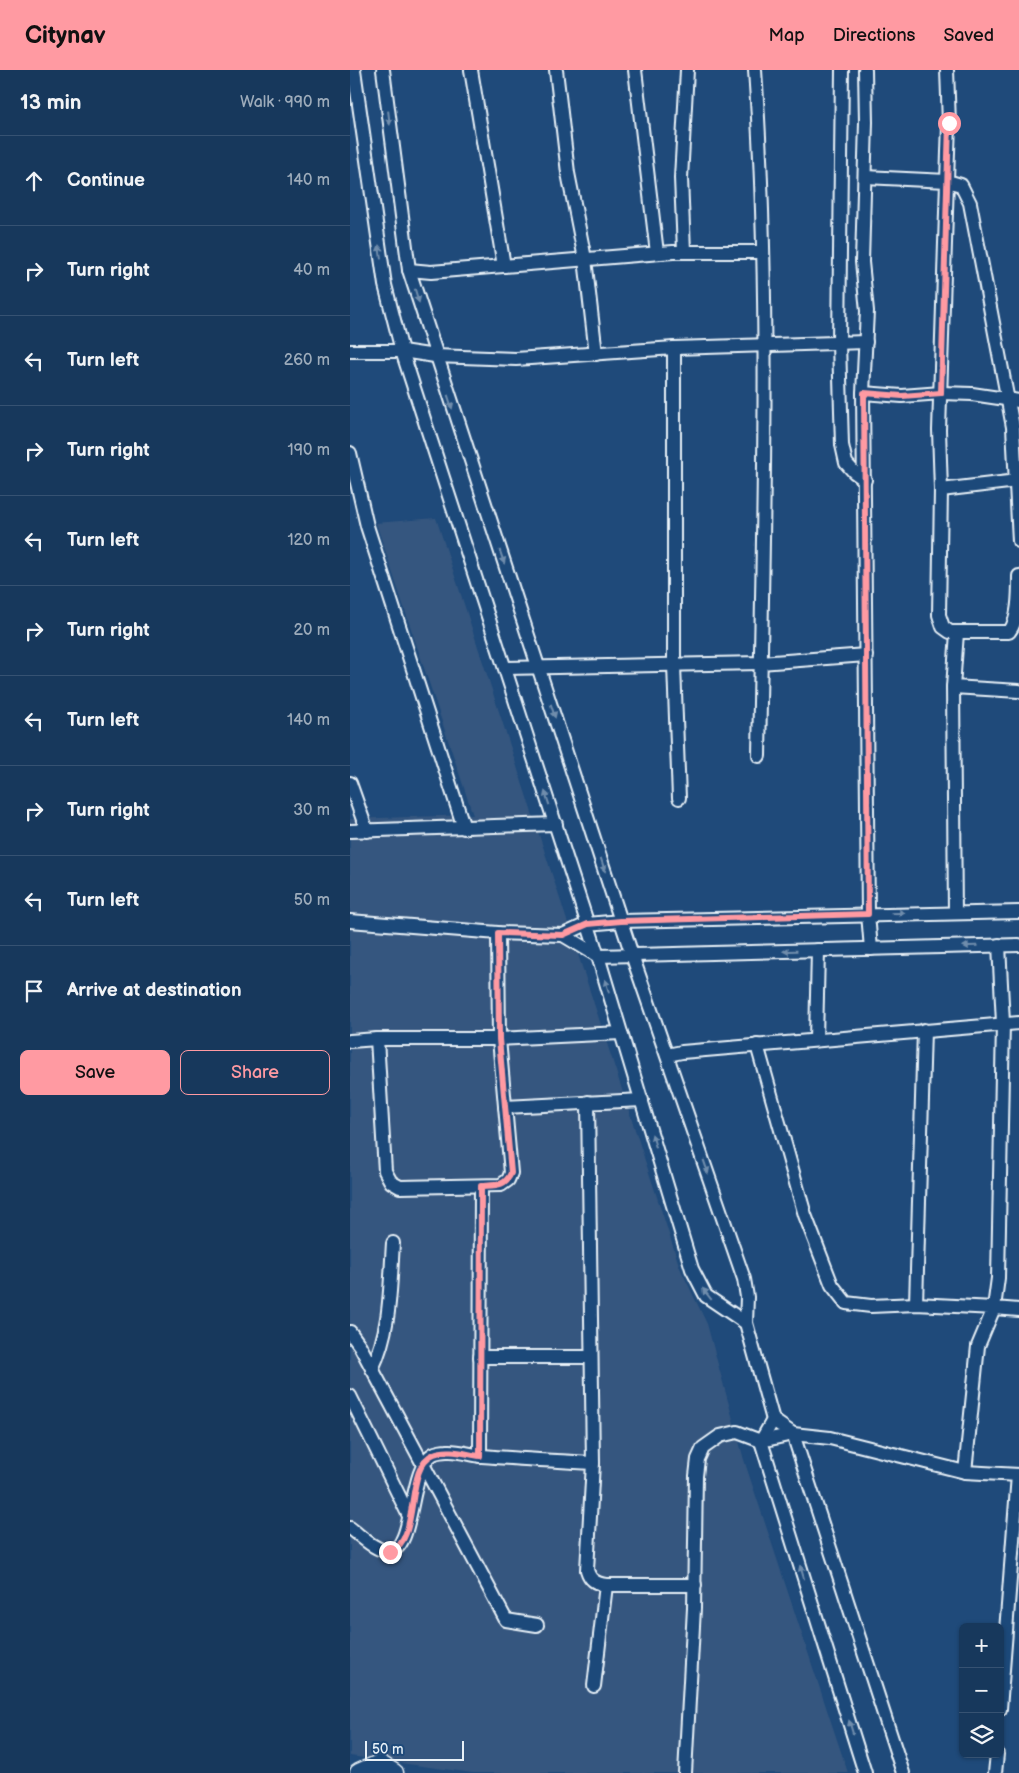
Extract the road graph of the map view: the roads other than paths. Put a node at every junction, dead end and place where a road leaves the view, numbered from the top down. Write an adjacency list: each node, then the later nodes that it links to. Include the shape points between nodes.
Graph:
1 (354, 70): 23 (street, one-way to 1, via 385,286)
2 (383, 70): 18 (street, one-way to 18)
3 (471, 70): 17 (street)
4 (556, 70): 16 (street, via 568,173)
5 (635, 70): 15 (street)
6 (687, 70): 13 (street, via 681,178)
7 (755, 70): 14 (street)
8 (842, 70): 20 (street)
9 (866, 70): 11 (street)
10 (946, 70): 12 (street, via 949,123)
11 (864, 177): 12 (street); 19 (street, via 862,262 867,311)
12 (947, 181): 28 (street); 29 (street, via 961,185 970,203)
13 (684, 252): 14 (street); 15 (street)
14 (762, 252): 21 (street)
15 (657, 253): 16 (street)
16 (585, 259): 17 (street); 25 (street)
17 (504, 266): 18 (street, via 431,272)
18 (409, 270): 26 (street, one-way to 26)
19 (866, 342): 20 (street); 27 (street)
20 (839, 344): 21 (street); 32 (street, via 844,455 854,472)
21 (764, 346): 22 (street); 39 (street)
22 (674, 348): 25 (street); 40 (street)
23 (402, 351): 24 (street); 26 (street); 41 (street)
24 (350, 352)
25 (596, 354): 26 (street, via 516,359)
26 (435, 356): 42 (street, one-way to 42)
27 (864, 393): 28 (street, via 902,396); 32 (street)
28 (941, 393): 29 (street); 34 (street)
29 (1013, 400): 30 (street)
30 (1017, 441): 33 (street)
31 (350, 453): 49 (street, via 367,526)
32 (865, 480): 38 (street)
33 (1017, 481): 34 (street); 35 (street)
34 (941, 490): 37 (street, via 939,615 947,631)
35 (1019, 541)
36 (1019, 576): 37 (street, via 1016,626 1001,634)
37 (957, 633): 43 (street)
38 (866, 655): 39 (street); 54 (street)
39 (760, 663): 40 (street); 45 (street)
40 (674, 665): 42 (street); 47 (street)
41 (506, 668): 42 (street); 48 (street, one-way to 41)
42 (540, 669): 56 (street, one-way to 56)
43 (953, 687): 44 (street); 52 (street)
44 (1019, 691)
45 (759, 756)
46 (350, 783): 51 (street)
47 (679, 798)
48 (556, 824): 49 (street); 57 (street)
49 (464, 828): 51 (street)
50 (350, 831): 51 (street)
51 (367, 831)
52 (955, 912): 53 (street); 54 (street, one-way to 52)
53 (1019, 912)
54 (868, 914): 56 (street); 62 (street)
55 (350, 921): 58 (street)
56 (621, 921): 57 (street); 64 (street)
57 (588, 924): 59 (street); 65 (street)
58 (498, 933): 59 (street); 71 (street)
59 (563, 935): 65 (street)
60 (999, 945): 61 (street); 62 (street, one-way to 62); 66 (street)
61 (1019, 945)
62 (871, 949): 63 (street)
63 (818, 950): 64 (street, one-way to 64); 72 (street)
64 (632, 955): 65 (street); 75 (street)
65 (598, 956): 69 (street, one-way to 65)
66 (1002, 1023): 67 (street); 68 (street); 82 (street, via 998,1278)
67 (1019, 1023)
68 (924, 1030): 72 (street); 81 (street)
69 (621, 1033): 71 (street); 76 (street)
70 (378, 1039): 71 (street); 73 (street); 79 (street, via 385,1171 391,1182 400,1187)
71 (499, 1039): 78 (street)
72 (816, 1040): 74 (street)
73 (350, 1041)
74 (757, 1045): 75 (street); 81 (street, via 805,1215 832,1285 846,1303 857,1306)
75 (667, 1055): 84 (street, one-way to 84, via 744,1278)
76 (642, 1100): 77 (street); 84 (street, one-way to 76, via 706,1296 692,1269)
77 (588, 1102): 78 (street); 87 (street)
78 (506, 1107): 79 (street, via 511,1173 501,1185)
79 (481, 1186): 86 (street)
80 (393, 1243): 88 (street, via 387,1325 380,1354)
81 (916, 1304): 82 (street)
82 (994, 1308): 83 (street); 96 (street, via 978,1346)
83 (1019, 1310)
84 (746, 1322): 90 (street)
85 (350, 1332): 88 (street)
86 (480, 1357): 87 (street); 93 (street)
87 (591, 1357): 94 (street)
88 (372, 1369): 95 (street)
89 (350, 1396): 98 (street)
90 (773, 1420): 91 (street); 92 (street)
91 (793, 1434): 92 (street); 96 (street, via 830,1438); 110 (street)
92 (761, 1441): 101 (street, via 737,1432 720,1436 703,1448 698,1459); 109 (street, one-way to 92)
93 (480, 1456): 94 (street); 95 (street, via 448,1451 433,1454)
94 (592, 1463): 100 (street, via 587,1570 589,1578)
95 (423, 1466): 98 (street); 102 (street, via 506,1620)
96 (965, 1472): 97 (street)
97 (1018, 1475): 103 (street)
98 (409, 1516): 99 (street, via 402,1543 390,1552 380,1549)
99 (350, 1528)
100 (606, 1585): 101 (street); 104 (street)
101 (695, 1585): 108 (street)
102 (537, 1625)
103 (1003, 1668)
104 (594, 1686)
105 (997, 1758): 111 (street)
106 (360, 1773): 107 (main road, via 379,1764)
107 (394, 1773)
108 (685, 1773)
109 (865, 1773)
110 (903, 1773)
111 (996, 1773)

